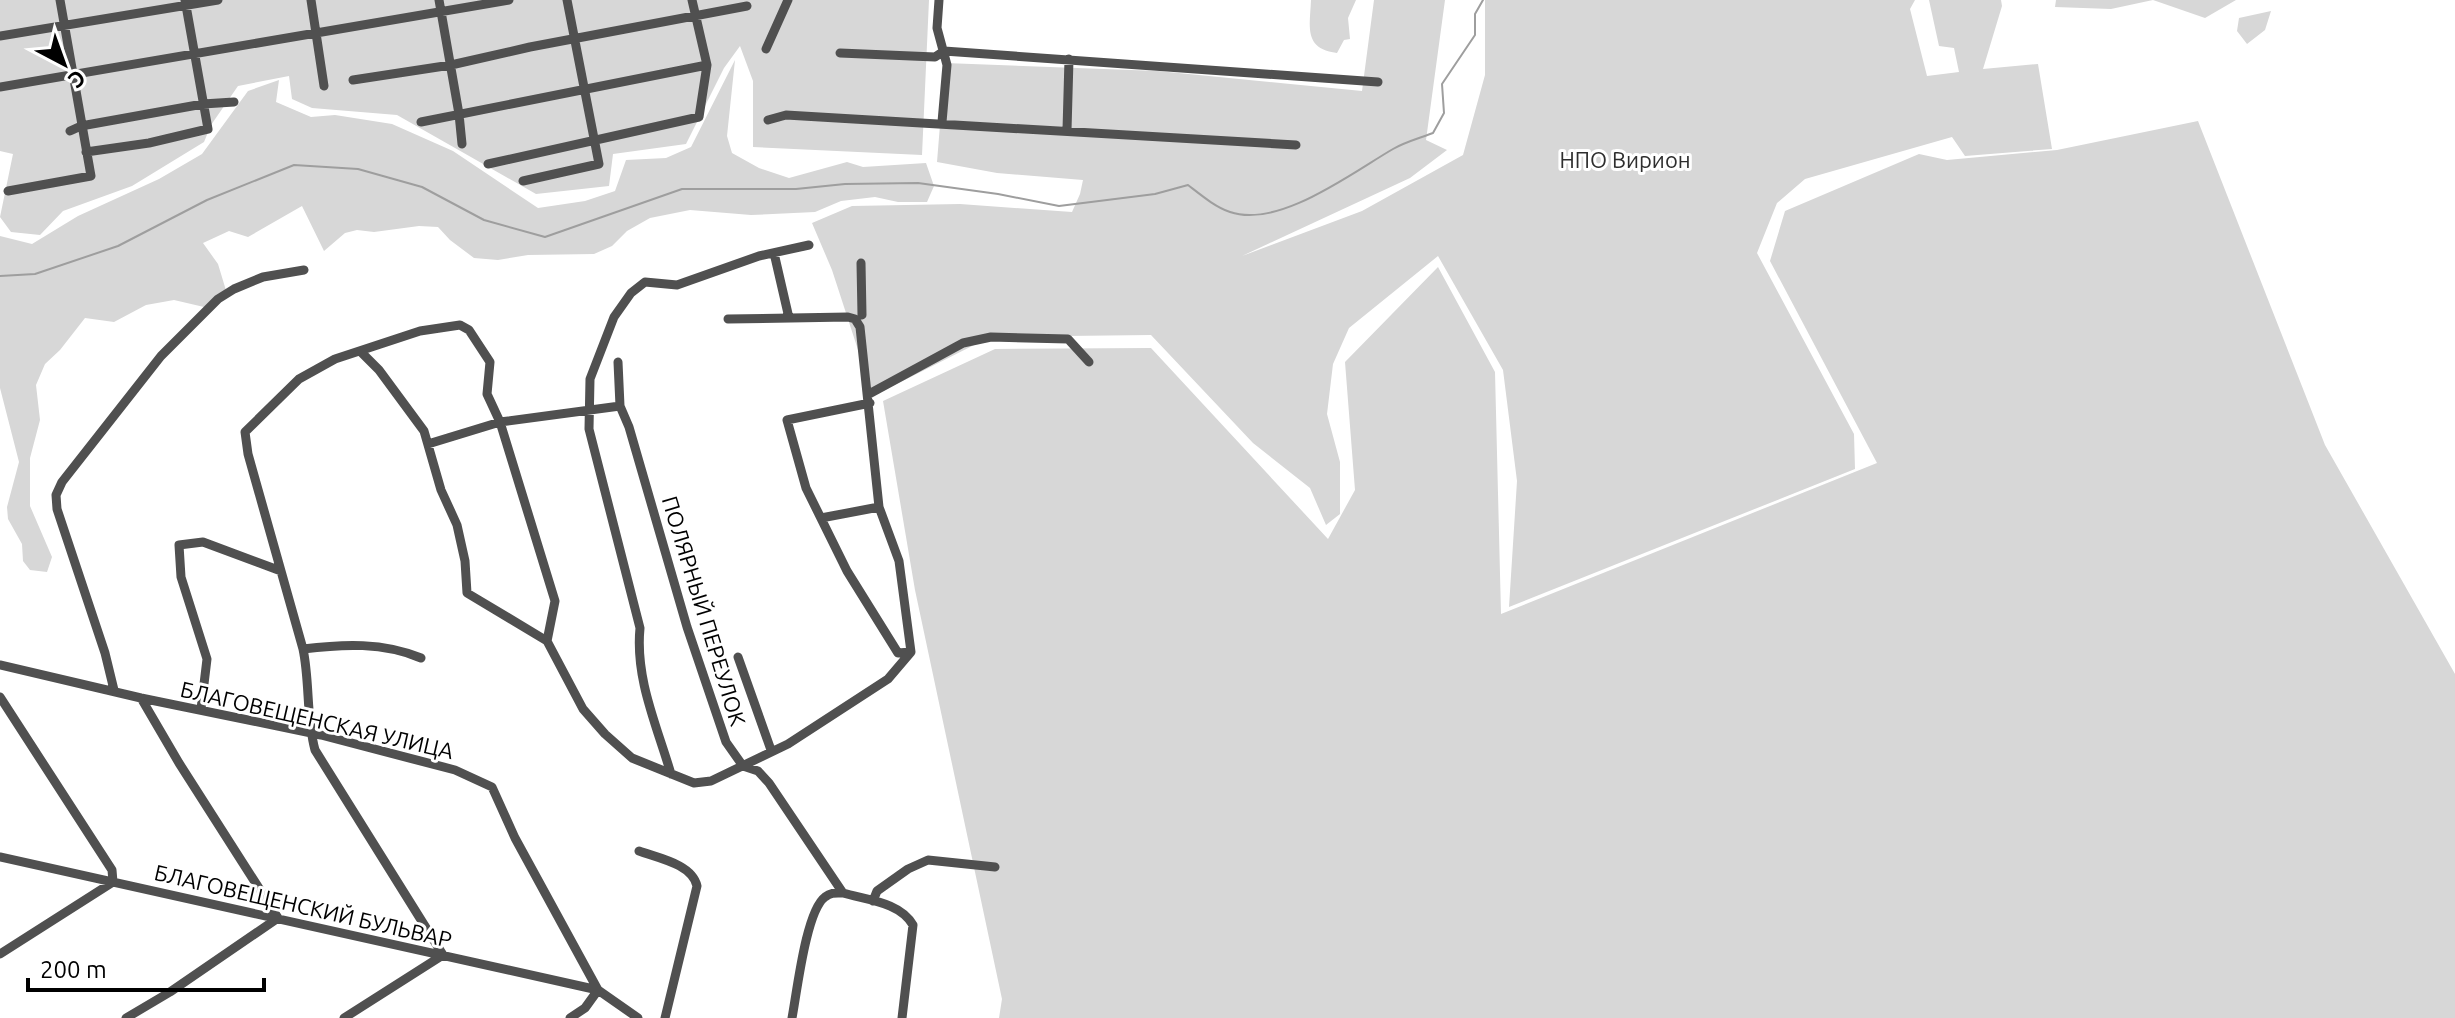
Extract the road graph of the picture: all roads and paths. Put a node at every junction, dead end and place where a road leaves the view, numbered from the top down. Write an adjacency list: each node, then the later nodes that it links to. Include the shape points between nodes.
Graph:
1 (60, 0): 14 (street)
2 (218, 0): 10 (street)
3 (311, 0): 15 (street)
4 (439, 0): 12 (street)
5 (509, 0): 12 (street)
6 (567, 0): 17 (street)
7 (692, 0): 13 (street)
8 (788, 0): 18 (street)
9 (939, 0): 19 (street, via 937,28)
10 (186, 3): 14 (street); 21 (street)
11 (747, 6): 13 (street)
12 (442, 13): 15 (street); 23 (street)
13 (695, 17): 17 (street); 24 (street)
14 (64, 25): 16 (street); 25 (street)
15 (315, 34): 21 (street); 28 (street)
16 (0, 36)
17 (573, 39): 23 (street); 30 (street)
18 (766, 49)
19 (944, 51): 20 (street, via 935,57); 22 (street); 36 (street)
20 (840, 53)
21 (195, 54): 25 (street); 32 (street)
22 (1069, 59): 27 (street); 38 (street)
23 (451, 65): 26 (street); 33 (street)
24 (707, 65): 30 (street); 40 (street, via 699,117)
25 (72, 76): 29 (street); 37 (street)
26 (353, 80)
27 (1378, 82)
28 (324, 86)
29 (0, 87)
30 (583, 88): 33 (street); 40 (street)
31 (234, 102): 32 (street)
32 (203, 104): 37 (street); 43 (street, via 208,129)
33 (459, 114): 35 (street); 41 (street)
34 (768, 120): 36 (street, via 786,115)
35 (421, 122)
36 (942, 122): 38 (street)
37 (81, 126): 39 (street); 43 (street)
38 (1067, 130): 42 (street)
39 (70, 131)
40 (594, 139): 44 (street); 45 (street, via 599,164)
41 (462, 144)
42 (1296, 145)
43 (86, 152): 46 (street, via 91,176)
44 (488, 164)
45 (523, 181)
46 (8, 191)
47 (809, 245): 48 (street)
48 (774, 253): 52 (street); 59 (street, via 677,285 645,282 631,293 614,317 590,379)
49 (861, 263): 51 (street)
50 (304, 270): 71 (street, via 263,277 218,299 161,356 56,495)
51 (862, 315)
52 (789, 318): 53 (street); 57 (street, via 855,319)
53 (728, 319)
54 (361, 352): 60 (street, via 420,331 460,325 490,362 487,394); 61 (street, via 419,424); 64 (street, via 299,379 245,432)
55 (618, 362): 58 (street, ПОЛЯРНЫЙ ПЕРЕУЛОК)
56 (1089, 362): 57 (street, via 1068,339 991,337 963,343)
57 (869, 398): 62 (street); 63 (street, via 787,420 806,488)
58 (623, 410): 59 (street); 77 (street, ПОЛЯРНЫЙ ПЕРЕУЛОК, via 687,627 726,742)
59 (589, 411): 60 (street); 78 (street, via 589,429 640,628 644,690)
60 (500, 422): 61 (street); 65 (street, via 555,601)
61 (428, 444): 65 (street, via 457,525 467,593)
62 (879, 507): 63 (street); 67 (street, via 899,561)
63 (821, 518): 67 (street, via 898,653)
64 (283, 572): 66 (street); 74 (street, via 203,542 179,545 181,577 207,659)
65 (547, 641): 78 (street, via 583,709 605,734 632,758)
66 (303, 649): 69 (street, via 342,644 387,647); 75 (street)
67 (911, 652): 76 (street, via 888,679)
68 (738, 657): 76 (street)
69 (421, 658)
70 (0, 665): 71 (street, БЛАГОВЕЩЕНСКАЯ УЛИЦА)
71 (114, 690): 73 (street, БЛАГОВЕЩЕНСКАЯ УЛИЦА)
72 (0, 697): 82 (street, via 112,870)
73 (141, 698): 74 (street, БЛАГОВЕЩЕНСКАЯ УЛИЦА); 85 (street)
74 (201, 709): 75 (street, БЛАГОВЕЩЕНСКАЯ УЛИЦА)
75 (310, 732): 87 (street, via 315,750); 88 (street, БЛАГОВЕЩЕНСКАЯ УЛИЦА, via 455,770 492,787)
76 (771, 750): 77 (street)
77 (743, 766): 78 (street, via 694,783); 83 (street, ПОЛЯРНЫЙ ПЕРЕУЛОК, via 758,771 769,783)
78 (671, 774)
79 (639, 851): 93 (street, via 687,870 697,886)
80 (0, 857): 82 (street, БЛАГОВЕЩЕНСКИЙ БУЛЬВАР)
81 (995, 867): 84 (street, via 928,860 877,891)
82 (113, 882): 85 (street, БЛАГОВЕЩЕНСКИЙ БУЛЬВАР); 86 (street)
83 (843, 893): 84 (street); 94 (street, via 823,897 811,918)
84 (873, 901): 95 (street, via 897,908 913,925)
85 (278, 918): 87 (street, БЛАГОВЕЩЕНСКИЙ БУЛЬВАР); 89 (street)
86 (0, 954)
87 (443, 955): 88 (street, БЛАГОВЕЩЕНСКИЙ БУЛЬВАР); 90 (street)
88 (598, 990): 91 (street); 92 (street)
89 (126, 1018)
90 (344, 1018)
91 (570, 1018)
92 (638, 1018)
93 (665, 1018)
94 (792, 1018)
95 (902, 1018)

